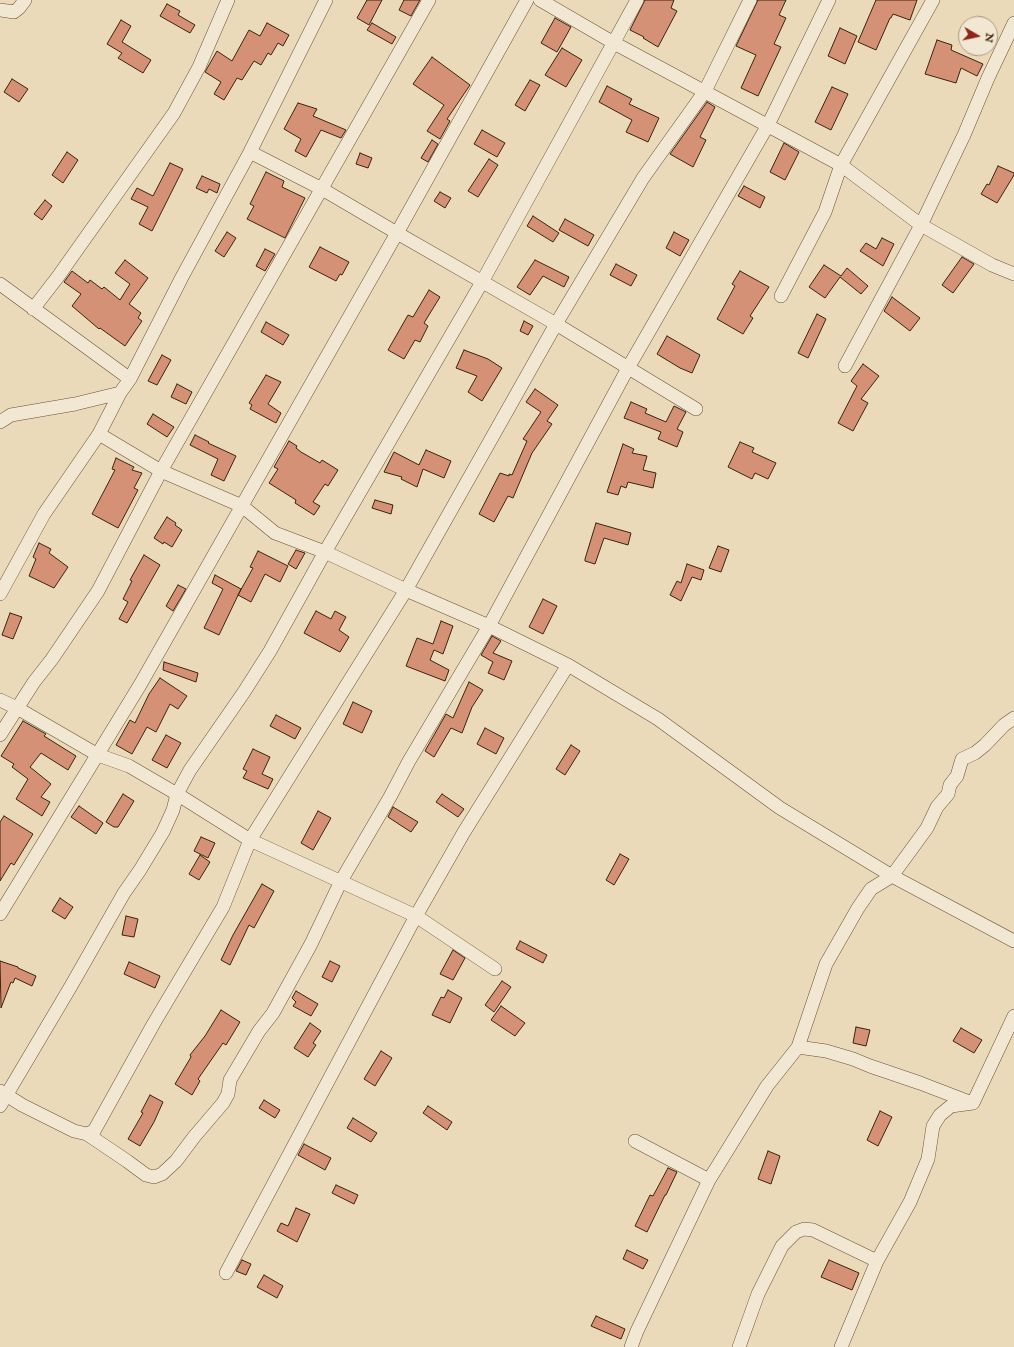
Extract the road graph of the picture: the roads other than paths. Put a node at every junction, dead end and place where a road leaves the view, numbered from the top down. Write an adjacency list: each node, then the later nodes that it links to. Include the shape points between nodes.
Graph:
1 (25, 0): 11 (street, via 14,12)
2 (228, 0): 25 (street, via 199,67 174,113)
3 (326, 0): 16 (street)
4 (429, 0): 18 (street)
5 (527, 0): 20 (street)
6 (540, 0): 13 (street)
7 (637, 0): 13 (street)
8 (750, 0): 14 (street)
9 (829, 0): 15 (street)
10 (933, 0): 17 (street)
11 (0, 10)
12 (1014, 23): 19 (street)
13 (614, 43): 14 (street); 22 (street)
14 (705, 91): 15 (street); 26 (street, via 643,178)
15 (768, 126): 17 (street); 28 (street)
16 (250, 152): 18 (street); 29 (street)
17 (841, 166): 19 (street); 24 (street, via 825,212)
18 (322, 189): 20 (street); 34 (street)
19 (920, 225): 21 (street, via 992,266); 27 (street)
20 (397, 233): 22 (street); 35 (street)
21 (1014, 274)
22 (482, 282): 26 (street); 36 (street)
23 (0, 284): 25 (street)
24 (781, 296)
25 (34, 309): 29 (street)
26 (556, 324): 28 (street); 37 (street)
27 (845, 366)
28 (628, 368): 31 (street); 39 (street)
29 (130, 379): 30 (street)
30 (120, 394): 32 (street, via 11,415); 33 (street)
31 (696, 409)
32 (0, 422)
33 (99, 434): 34 (street); 38 (street, via 44,514)
34 (161, 471): 35 (street); 42 (street, via 98,591)
35 (242, 506): 36 (street, via 275,533); 45 (street)
36 (325, 552): 37 (street); 46 (street, via 270,651 190,770)
37 (406, 590): 39 (street); 47 (street)
38 (0, 594)
39 (489, 626): 40 (street); 49 (street)
40 (568, 665): 48 (street, via 658,719 780,808); 51 (street, via 464,832)
41 (0, 700): 42 (street)
42 (17, 708): 44 (street); 45 (street)
43 (1014, 718): 48 (street, via 975,753 962,759 948,794)
44 (0, 735)
45 (98, 755): 46 (street, via 129,766); 50 (street)
46 (177, 794): 47 (street); 56 (street, via 163,832)
47 (250, 840): 49 (street); 58 (street, via 223,907 94,1131)
48 (892, 876): 52 (street); 55 (street, via 871,889 826,964)
49 (341, 881): 51 (street); 58 (street, via 274,1013 230,1080 228,1094 223,1103 176,1162 158,1176 146,1175)
50 (0, 914)
51 (416, 916): 53 (street); 62 (street)
52 (1014, 942)
53 (495, 969)
54 (1014, 1016): 57 (street)
55 (798, 1047): 57 (street, via 853,1058); 60 (street, via 767,1086)
56 (2, 1097): 58 (street, via 74,1131)
57 (973, 1103): 61 (street, via 951,1106 940,1115 933,1126 928,1159 910,1202)
58 (87, 1134)
59 (635, 1141): 60 (street)
60 (708, 1180): 63 (street)
61 (877, 1261): 64 (street, via 812,1230 796,1232 782,1246 758,1294); 65 (street)
62 (226, 1273)
63 (631, 1347)
64 (739, 1347)
65 (841, 1347)

